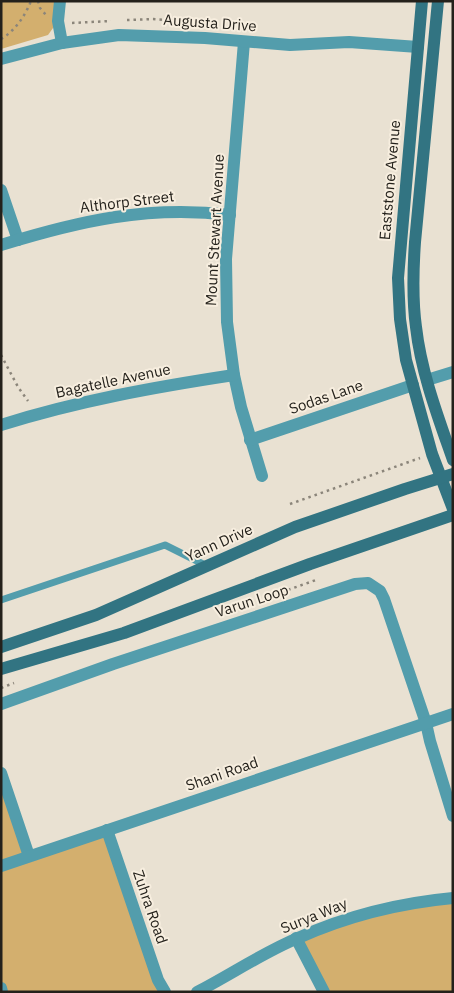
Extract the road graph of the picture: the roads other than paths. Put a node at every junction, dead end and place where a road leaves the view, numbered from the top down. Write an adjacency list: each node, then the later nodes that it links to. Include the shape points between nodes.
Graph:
1 (60, 1): 5 (street, via 58,21)
2 (422, 1): 6 (street, Eaststone Avenue)
3 (438, 1): 7 (street)
4 (244, 42): 5 (street, Augusta Drive, via 119,35); 6 (street, Augusta Drive, via 290,45 349,42); 10 (street, Mount Stewart Avenue)
5 (62, 43): 8 (street, Augusta Drive)
6 (418, 47): 7 (street); 16 (street, Eaststone Avenue, via 398,278 400,319)
7 (433, 49): 15 (street, via 413,273 416,327)
8 (1, 59)
9 (1, 190): 11 (street)
10 (230, 215): 11 (street, Althorp Street, via 183,211 104,218); 14 (street, Mount Stewart Avenue, via 226,291)
11 (18, 240): 12 (street, Althorp Street)
12 (1, 245)
13 (453, 372): 15 (street)
14 (234, 375): 17 (street, Bagatelle Avenue, via 99,399); 18 (street, Mount Stewart Avenue)
15 (427, 380): 19 (street)
16 (413, 385): 18 (street, Sodas Lane); 21 (street, Eaststone Avenue, via 432,454)
17 (1, 425)
18 (250, 440): 20 (street, Mount Stewart Avenue)
19 (453, 460)
20 (262, 476)
21 (447, 476): 22 (street, Eaststone Avenue); 24 (street, Yann Drive, via 295,527)
22 (453, 509)
23 (453, 515): 27 (street, via 310,564 124,634)
24 (207, 566): 25 (lane, via 165,545); 26 (street, Yann Drive, via 96,616)
25 (1, 600)
26 (1, 647)
27 (1, 670)
28 (1, 704): 30 (street, Varun Loop, via 362,582 380,591 384,599)
29 (453, 714): 30 (street, Shani Road)
30 (426, 723): 32 (street, Varun Loop); 33 (street, Shani Road)
31 (1, 773): 34 (street)
32 (453, 816)
33 (107, 830): 34 (street, Shani Road); 40 (street, Zuhra Road, via 158,980)
34 (29, 856): 35 (street, Shani Road)
35 (1, 866)
36 (453, 898): 37 (street, Surya Way, via 427,900 357,915)
37 (296, 938): 41 (street, Surya Way); 42 (street)
38 (1, 988): 39 (street)
39 (2, 992)
40 (165, 992)
41 (197, 992)
42 (324, 992)

